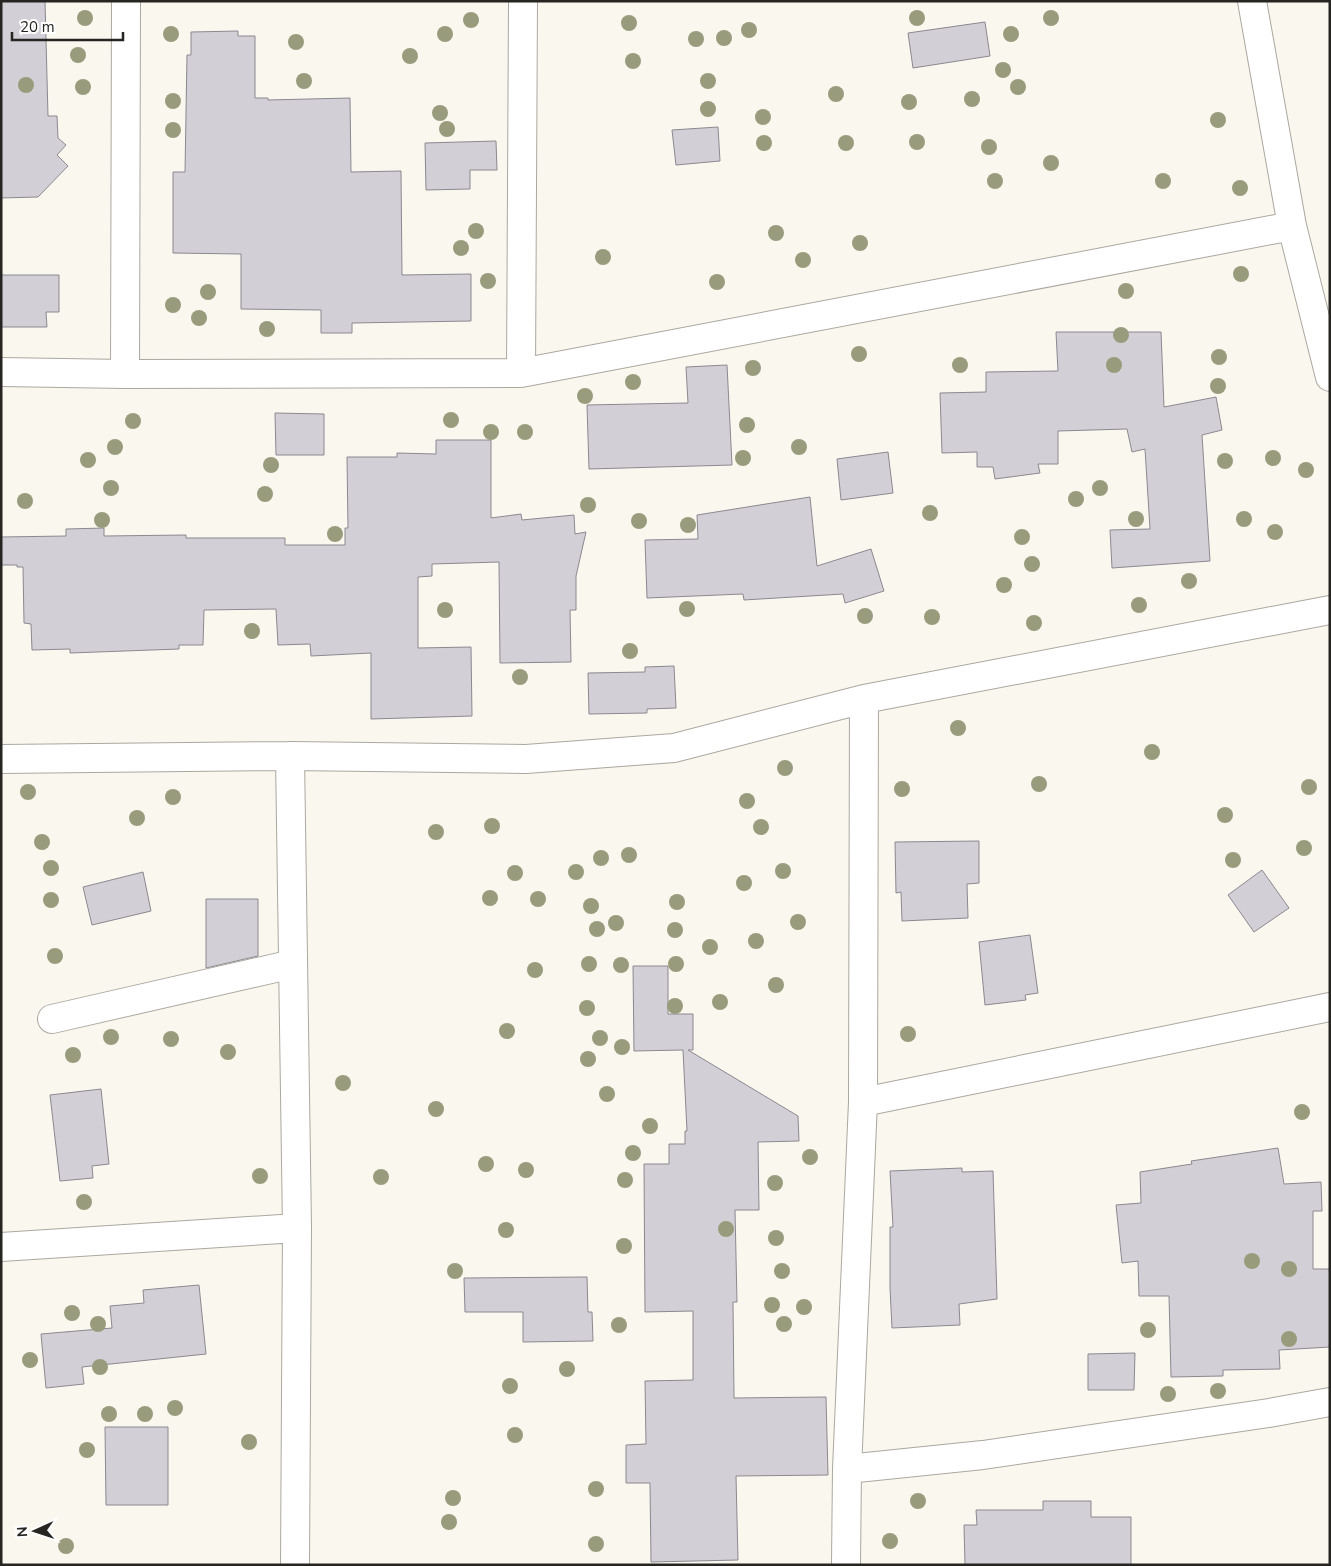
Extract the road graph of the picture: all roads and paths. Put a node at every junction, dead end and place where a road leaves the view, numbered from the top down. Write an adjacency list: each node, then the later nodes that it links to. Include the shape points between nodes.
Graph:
1 (126, 1): 7 (street)
2 (523, 1): 6 (street)
3 (1252, 1): 4 (street)
4 (1292, 226): 6 (street); 8 (street)
5 (1, 372): 7 (street)
6 (521, 373): 7 (street)
7 (125, 374)
8 (1330, 377)
9 (1330, 610): 10 (street)
10 (864, 699): 11 (street, via 674,748 526,759); 16 (street)
11 (290, 756): 12 (street); 13 (street)
12 (1, 759)
13 (293, 964): 15 (street); 17 (street)
14 (1330, 1007): 16 (street)
15 (52, 1019)
16 (863, 1102): 20 (street)
17 (297, 1228): 18 (street); 21 (street)
18 (1, 1247)
19 (1330, 1402): 20 (street, via 984,1455)
20 (847, 1469): 22 (street)
21 (295, 1565)
22 (846, 1565)

